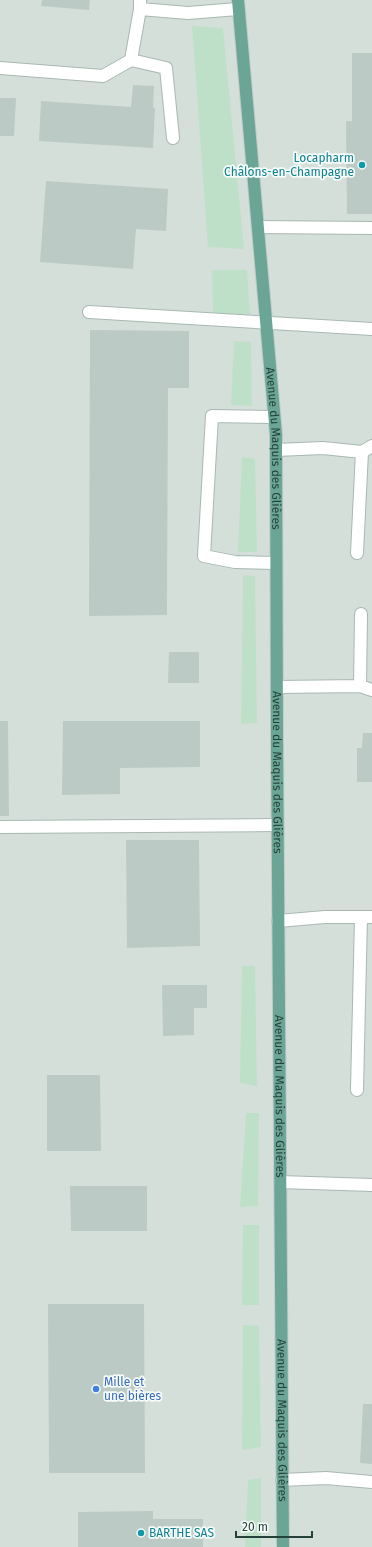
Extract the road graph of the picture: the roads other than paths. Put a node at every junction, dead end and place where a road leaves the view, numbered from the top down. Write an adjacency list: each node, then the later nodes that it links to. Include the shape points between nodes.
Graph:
1 (140, 4): 2 (street, via 188,13); 3 (street)
2 (238, 4): 6 (main road, Avenue du Maquis des Glières)
3 (132, 60): 4 (street, via 103,76); 5 (street, via 166,68)
4 (0, 68)
5 (174, 138)
6 (258, 227): 7 (street); 9 (main road, Avenue du Maquis des Glières)
7 (372, 228)
8 (89, 312): 9 (street)
9 (266, 322): 10 (street); 11 (main road, Avenue du Maquis des Glières)
10 (372, 329)
11 (274, 417): 13 (main road, Avenue du Maquis des Glières); 15 (street, via 212,416 204,556 235,562)
12 (367, 449): 13 (street); 14 (street)
13 (276, 450): 15 (main road, Avenue du Maquis des Glières)
14 (357, 553)
15 (276, 563): 18 (main road, Avenue du Maquis des Glières)
16 (361, 614): 17 (street)
17 (360, 686): 18 (street); 19 (street)
18 (277, 687): 20 (main road, Avenue du Maquis des Glières)
19 (372, 690)
20 (277, 825): 21 (street); 23 (main road, Avenue du Maquis des Glières)
21 (0, 827)
22 (367, 917): 23 (street); 24 (street)
23 (278, 921): 25 (main road, Avenue du Maquis des Glières)
24 (357, 1090)
25 (280, 1182): 26 (street); 27 (main road, Avenue du Maquis des Glières)
26 (372, 1185)
27 (282, 1480): 28 (street, via 326,1478); 29 (main road, Avenue du Maquis des Glières)
28 (372, 1482)
29 (283, 1547)

